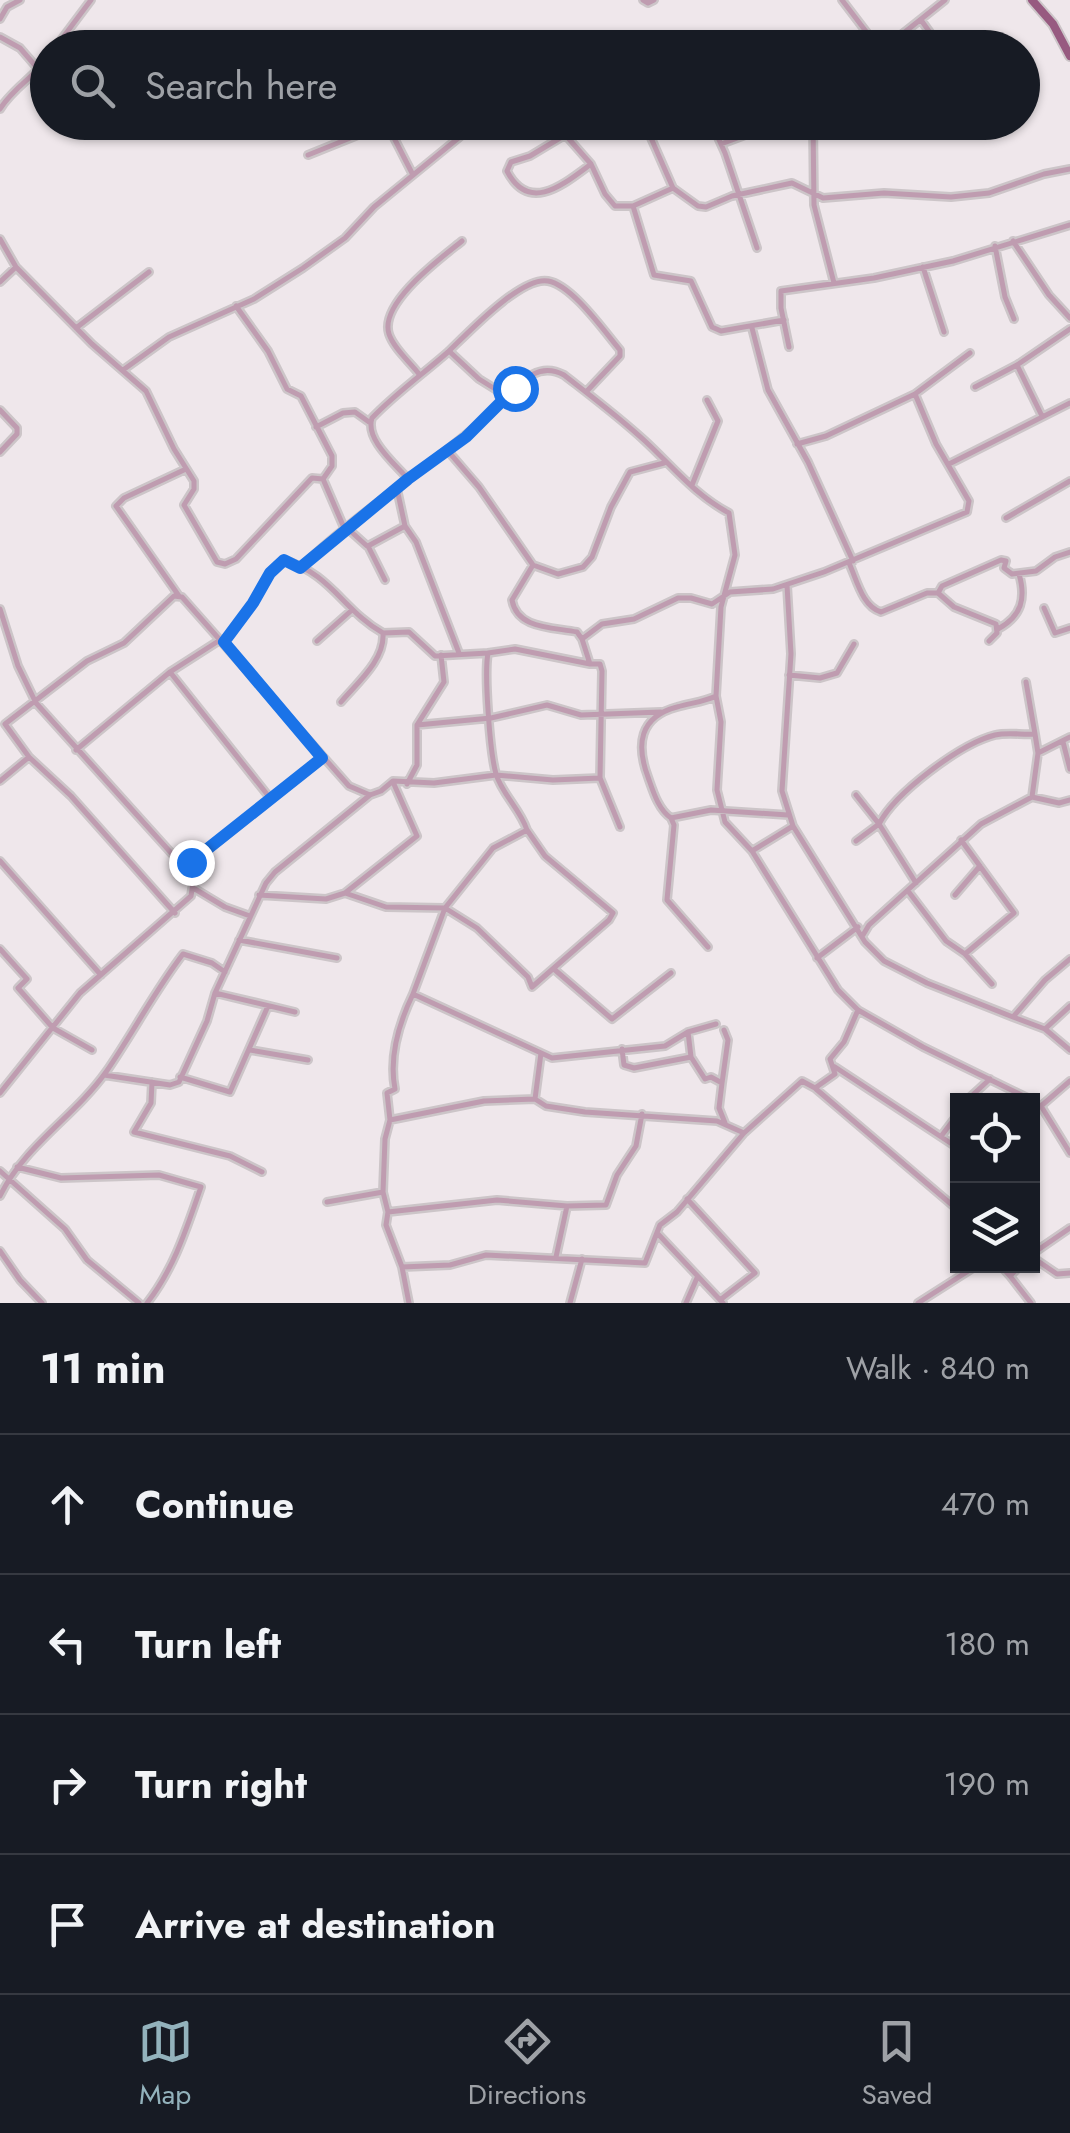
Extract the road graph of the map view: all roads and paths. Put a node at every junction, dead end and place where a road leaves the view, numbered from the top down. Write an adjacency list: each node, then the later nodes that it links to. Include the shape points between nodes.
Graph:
1 (20, 0): 8 (street)
2 (90, 0): 10 (street)
3 (643, 0): 4 (street)
4 (654, 0)
5 (842, 0): 11 (street)
6 (945, 0): 9 (street)
7 (1032, 0): 15 (main road)
8 (0, 19)
9 (921, 20): 12 (street); 13 (street)
10 (68, 30)
11 (866, 30)
12 (908, 30)
13 (928, 30)
14 (0, 38): 16 (street)
15 (1070, 56)
16 (30, 60)
17 (30, 74): 18 (street)
18 (0, 109)
19 (346, 140): 29 (street)
20 (395, 140): 32 (street)
21 (456, 140): 32 (street)
22 (557, 140): 30 (street, via 511,162 512,181 529,192 546,192)
23 (569, 140): 30 (street)
24 (652, 140): 33 (street)
25 (719, 140): 28 (street)
26 (732, 140): 28 (street)
27 (813, 140): 35 (street)
28 (721, 144): 34 (street)
29 (308, 156)
30 (591, 164): 36 (street, via 610,202)
31 (1070, 170): 35 (street, via 980,195)
32 (413, 175): 48 (street, via 325,253)
33 (673, 188): 34 (street, via 706,207); 36 (street)
34 (738, 195): 35 (street, via 792,183); 42 (street)
35 (813, 195): 47 (street)
36 (634, 206): 53 (street, via 654,275 691,281 717,331)
37 (1070, 226): 39 (street)
38 (0, 238): 43 (street)
39 (1014, 241): 41 (street); 49 (street)
40 (462, 242): 61 (street, via 412,283 389,324 388,333)
41 (994, 246): 44 (street); 50 (street)
42 (756, 248)
43 (16, 267): 46 (street); 52 (street)
44 (923, 267): 47 (street); 55 (street)
45 (149, 272): 52 (street)
46 (0, 282)
47 (834, 283): 51 (street, via 781,291)
48 (235, 305): 60 (street, via 169,337); 71 (street)
49 (1070, 318)
50 (1014, 319)
51 (784, 320): 53 (street); 56 (street)
52 (76, 328): 60 (street)
53 (752, 328): 72 (street)
54 (1070, 329): 59 (street)
55 (944, 332)
56 (789, 347)
57 (449, 351): 61 (street); 63 (street, via 510,298 550,281 591,314 621,352); 65 (street)
58 (970, 353): 64 (street)
59 (1016, 365): 62 (street); 69 (street)
60 (124, 370): 77 (street, via 146,391)
61 (419, 374): 70 (street)
62 (976, 387)
63 (586, 392): 65 (street, via 548,370 526,378); 75 (street)
64 (915, 394): 72 (street); 76 (street)
65 (508, 397): 73 (street)
66 (707, 400): 81 (street, via 718,421)
67 (1070, 403): 69 (street)
68 (0, 410): 74 (street, via 17,428)
69 (1043, 418): 76 (street)
70 (369, 422): 71 (street, via 344,413); 79 (street, via 371,435)
71 (316, 427): 78 (street, via 333,459)
72 (797, 444): 88 (street)
73 (448, 451): 79 (street); 89 (street)
74 (0, 452)
75 (665, 462): 81 (street); 89 (street, via 630,472 582,567 558,574)
76 (949, 464): 88 (street, via 970,510)
77 (186, 469): 78 (street, via 194,485 184,506 217,562 226,564 301,487); 95 (street, via 116,506)
78 (323, 479): 85 (street)
79 (408, 479): 82 (street)
80 (1070, 481): 83 (street)
81 (692, 486): 96 (street, via 730,512 735,555)
82 (396, 488): 84 (street); 85 (street)
83 (1006, 518)
84 (406, 526): 86 (street); 108 (street)
85 (346, 529): 86 (street); 90 (street)
86 (368, 546): 92 (street)
87 (1070, 552): 91 (street, via 1036,571)
88 (851, 562): 93 (street); 94 (street, via 867,602 880,612)
89 (533, 565): 103 (street, via 512,600 514,611 525,622 577,632)
90 (300, 568): 99 (street, via 333,587); 104 (street, via 280,561)
91 (1019, 572): 94 (street, via 1012,574 1001,560); 101 (street, via 1021,608)
92 (384, 580)
93 (788, 585): 96 (street); 113 (street)
94 (938, 593): 101 (street)
95 (179, 596): 104 (street); 116 (street, via 124,643 97,655)
96 (722, 598): 103 (street, via 712,604 678,598 602,624); 115 (street)
97 (1044, 608): 100 (street, via 1055,633)
98 (0, 610): 116 (street)
99 (352, 610): 102 (street); 105 (street)
100 (1070, 628)
101 (998, 629): 106 (street)
102 (383, 634): 110 (street, via 408,632); 117 (street, via 376,660)
103 (582, 639): 111 (street)
104 (222, 641): 112 (street); 129 (street)
105 (318, 641)
106 (990, 641)
107 (854, 644): 113 (street, via 837,673)
108 (459, 653): 109 (street); 110 (street)
109 (488, 654): 111 (street, via 515,649); 120 (street)
110 (442, 655): 121 (street, via 444,682)
111 (590, 664): 119 (street, via 600,664 602,672)
112 (170, 672): 126 (street); 139 (street)
113 (788, 674): 142 (street, via 782,791)
114 (1026, 682): 123 (street)
115 (716, 696): 118 (street); 141 (street)
116 (36, 702): 122 (street); 126 (street)
117 (341, 702)
118 (664, 712): 119 (street); 143 (street, via 642,736 640,760)
119 (602, 715): 120 (street, via 547,704); 132 (street)
120 (490, 716): 121 (street); 131 (street)
121 (417, 724): 135 (street, via 417,766)
122 (2, 725): 128 (street)
123 (1035, 734): 127 (street); 144 (street, via 997,734 974,744 925,776)
124 (1070, 737): 125 (street)
125 (1063, 742): 127 (street); 130 (street)
126 (76, 750): 152 (street)
127 (1038, 754): 138 (street)
128 (29, 758): 133 (street); 161 (street)
129 (322, 758): 136 (street, via 349,786); 139 (street)
130 (1070, 769)
131 (496, 775): 132 (street); 135 (street); 147 (street)
132 (600, 778): 146 (street)
133 (0, 781)
134 (392, 781): 135 (street); 136 (street); 157 (street, via 417,836)
135 (407, 784)
136 (370, 794): 158 (street, via 274,872)
137 (856, 795): 144 (street)
138 (1032, 796): 140 (street); 148 (street)
139 (270, 798): 152 (street)
140 (1070, 800)
141 (721, 810): 142 (street); 143 (street); 150 (street)
142 (788, 815): 145 (street)
143 (671, 818): 167 (street, via 667,900)
144 (878, 824): 149 (street); 154 (street)
145 (793, 826): 150 (street); 163 (street)
146 (620, 827)
147 (527, 830): 160 (street, via 493,848); 172 (street, via 545,856 613,913)
148 (962, 840): 153 (street); 154 (street)
149 (856, 842)
150 (752, 851): 170 (street)
151 (0, 862): 175 (street)
152 (182, 864): 155 (street)
153 (980, 866): 159 (street); 168 (street, via 1014,914)
154 (916, 883): 156 (street)
155 (194, 890): 161 (street); 162 (street)
156 (908, 890): 164 (street); 168 (street, via 946,941)
157 (344, 893): 158 (street, via 326,899); 160 (street, via 386,907)
158 (259, 894): 162 (street)
159 (955, 895)
160 (445, 908): 172 (street, via 476,928 532,987); 178 (street)
161 (176, 913): 175 (street)
162 (250, 916): 165 (street)
163 (858, 927): 164 (street); 170 (street)
164 (863, 935): 183 (street, via 884,961)
165 (239, 940): 169 (street); 173 (street)
166 (0, 948): 185 (street, via 27,979 18,988)
167 (708, 948)
168 (965, 954): 176 (street)
169 (337, 958)
170 (817, 958): 181 (street)
171 (1070, 959): 183 (street)
172 (555, 970): 174 (street, via 612,1019)
173 (224, 972): 177 (street); 197 (street, via 183,954)
174 (671, 973)
175 (101, 974): 185 (street)
176 (992, 984)
177 (215, 993): 179 (street); 198 (street)
178 (413, 994): 193 (street); 210 (street, via 391,1068)
179 (268, 1006): 182 (street); 190 (street)
180 (1070, 1006): 186 (street)
181 (858, 1010): 196 (street); 199 (street)
182 (294, 1012)
183 (1013, 1017): 186 (street)
184 (716, 1024): 188 (street)
185 (53, 1028): 189 (street); 204 (street)
186 (1046, 1029): 192 (street)
187 (724, 1030): 202 (street)
188 (688, 1032): 191 (street, via 665,1046); 194 (street)
189 (92, 1050)
190 (250, 1050): 195 (street); 198 (street, via 230,1092)
191 (622, 1050): 193 (street, via 552,1058); 194 (street, via 624,1065 634,1068)
192 (1070, 1050)
193 (542, 1053): 207 (street)
194 (691, 1057): 202 (street, via 705,1079)
195 (308, 1060)
196 (832, 1065): 203 (street, via 835,1074); 214 (street)
197 (104, 1075): 201 (street); 217 (street)
198 (180, 1077): 201 (street, via 170,1085)
199 (990, 1079): 205 (street); 206 (street)
200 (1070, 1081): 208 (street)
201 (152, 1082): 219 (street, via 151,1103 134,1132 230,1156)
202 (722, 1083): 211 (street)
203 (815, 1088): 213 (street, via 802,1080); 225 (street)
204 (0, 1093)
205 (975, 1093)
206 (1017, 1093)
207 (535, 1100): 209 (street, via 585,1112); 210 (street, via 484,1101)
208 (1040, 1106): 216 (street)
209 (642, 1114): 211 (street); 226 (street, via 636,1146 606,1205)
210 (390, 1120): 221 (street)
211 (725, 1123): 213 (street)
212 (950, 1124): 214 (street)
213 (744, 1132): 223 (street)
214 (942, 1135): 215 (street)
215 (950, 1142)
216 (1070, 1154)
217 (17, 1167): 220 (street); 245 (street, via 62,1178 159,1175 201,1186 184,1237)
218 (0, 1171): 220 (street)
219 (262, 1172)
220 (8, 1180): 222 (street); 244 (street)
221 (383, 1192): 224 (street); 227 (street)
222 (0, 1196)
223 (687, 1199): 229 (street); 242 (street, via 755,1274)
224 (327, 1202)
225 (950, 1203)
226 (567, 1206): 227 (street, via 497,1200); 232 (street)
227 (388, 1212): 235 (street, via 386,1225)
228 (1070, 1228): 230 (street)
229 (658, 1234): 233 (street, via 645,1263); 240 (street)
230 (1040, 1250)
231 (0, 1251): 243 (street)
232 (556, 1258): 233 (street); 235 (street, via 486,1255)
233 (582, 1259): 247 (street)
234 (1040, 1262): 239 (street, via 1057,1274)
235 (402, 1267): 246 (street)
236 (965, 1273): 249 (street)
237 (1007, 1273): 241 (street)
238 (1013, 1273): 241 (street)
239 (1070, 1273)
240 (697, 1276): 242 (street); 248 (street)
241 (1010, 1276): 250 (street)
242 (721, 1302)
243 (42, 1303)
244 (140, 1303)
245 (147, 1303)
246 (409, 1303)
247 (570, 1303)
248 (686, 1303)
249 (918, 1303)
250 (1031, 1303)

